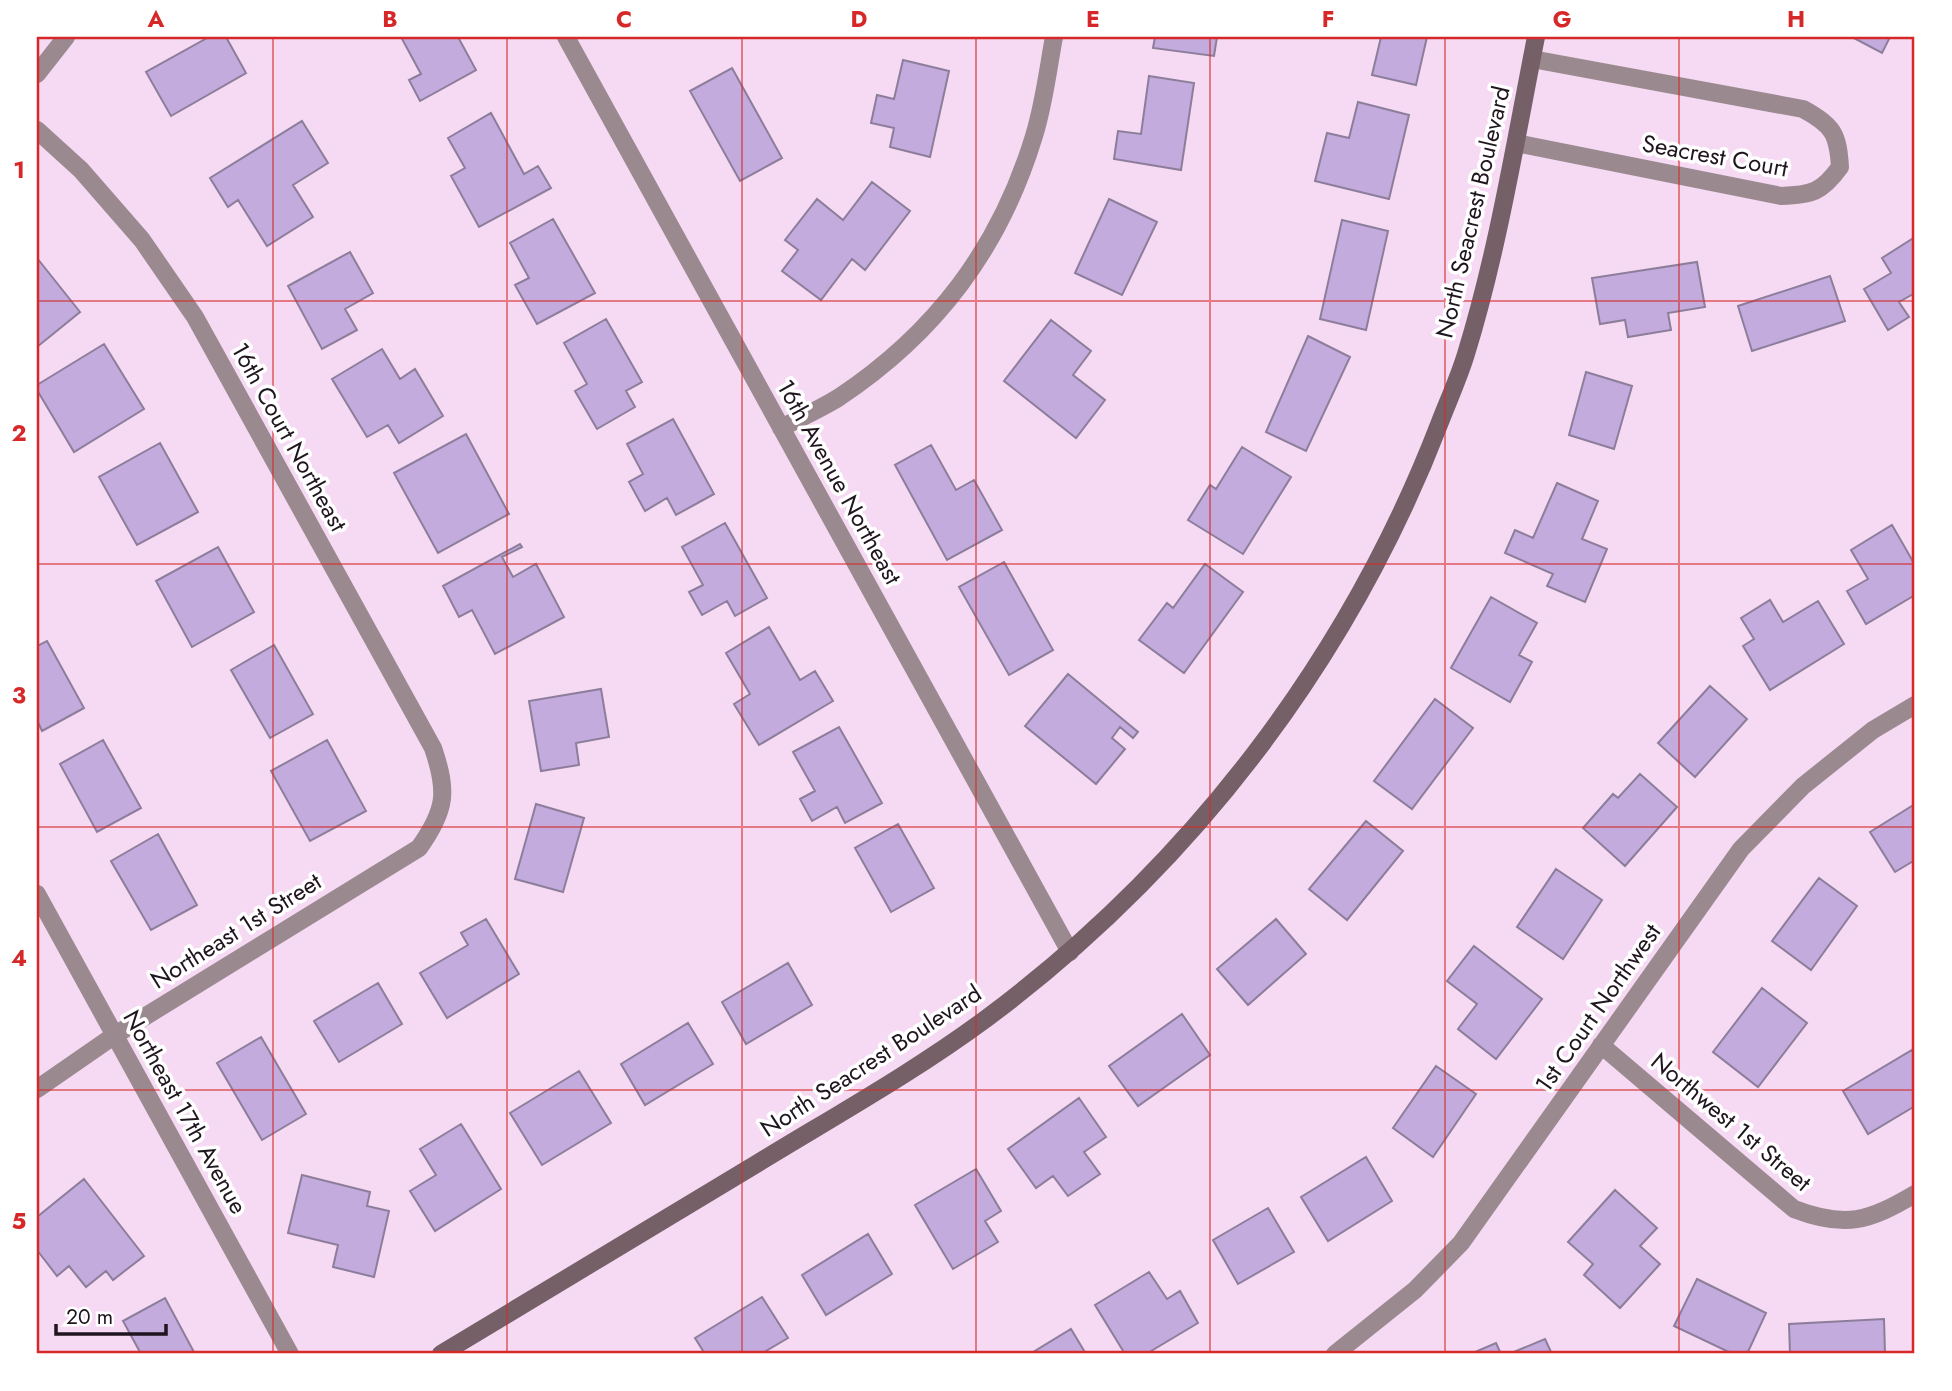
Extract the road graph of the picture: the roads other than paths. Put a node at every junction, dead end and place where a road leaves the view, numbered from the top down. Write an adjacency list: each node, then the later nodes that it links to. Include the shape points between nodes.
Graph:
1 (66, 37): 6 (street)
2 (566, 37): 9 (street, 16th Avenue Northeast)
3 (1054, 37): 9 (street, via 1035,133 1015,192 987,247 952,298 886,363 836,399)
4 (1536, 37): 5 (street, North Seacrest Boulevard)
5 (1532, 59): 8 (street, North Seacrest Boulevard); 8 (street, Seacrest Court, via 1803,109 1825,121 1838,143 1840,167 1827,185 1806,195 1781,196)
6 (37, 74)
7 (37, 131): 11 (street, 16th Court Northeast, via 81,170 142,240 195,317 433,748 442,774)
8 (1516, 143): 13 (street, North Seacrest Boulevard, via 1494,254 1465,357 1417,482 1369,578 1315,670 1237,778 1184,839)
9 (781, 428): 13 (street, 16th Avenue Northeast)
10 (1915, 705): 15 (street, 1st Court Northwest, via 1873,730 1803,786 1741,849)
11 (443, 800): 14 (street, Northeast 1st Street, via 434,826 419,848)
12 (37, 894): 14 (street, Northeast 17th Avenue)
13 (1070, 952): 20 (street, North Seacrest Boulevard, via 898,1079)
14 (115, 1035): 16 (street, Northeast 1st Street); 19 (street, Northeast 17th Avenue)
15 (1601, 1045): 17 (street, Northwest 1st Street, via 1794,1209 1843,1222 1868,1218); 18 (street, 1st Court Northwest, via 1461,1243)
16 (37, 1089)
17 (1915, 1194)
18 (1355, 1348): 21 (street, 1st Court Northwest)
19 (290, 1354)
20 (441, 1354)
21 (1335, 1354)

